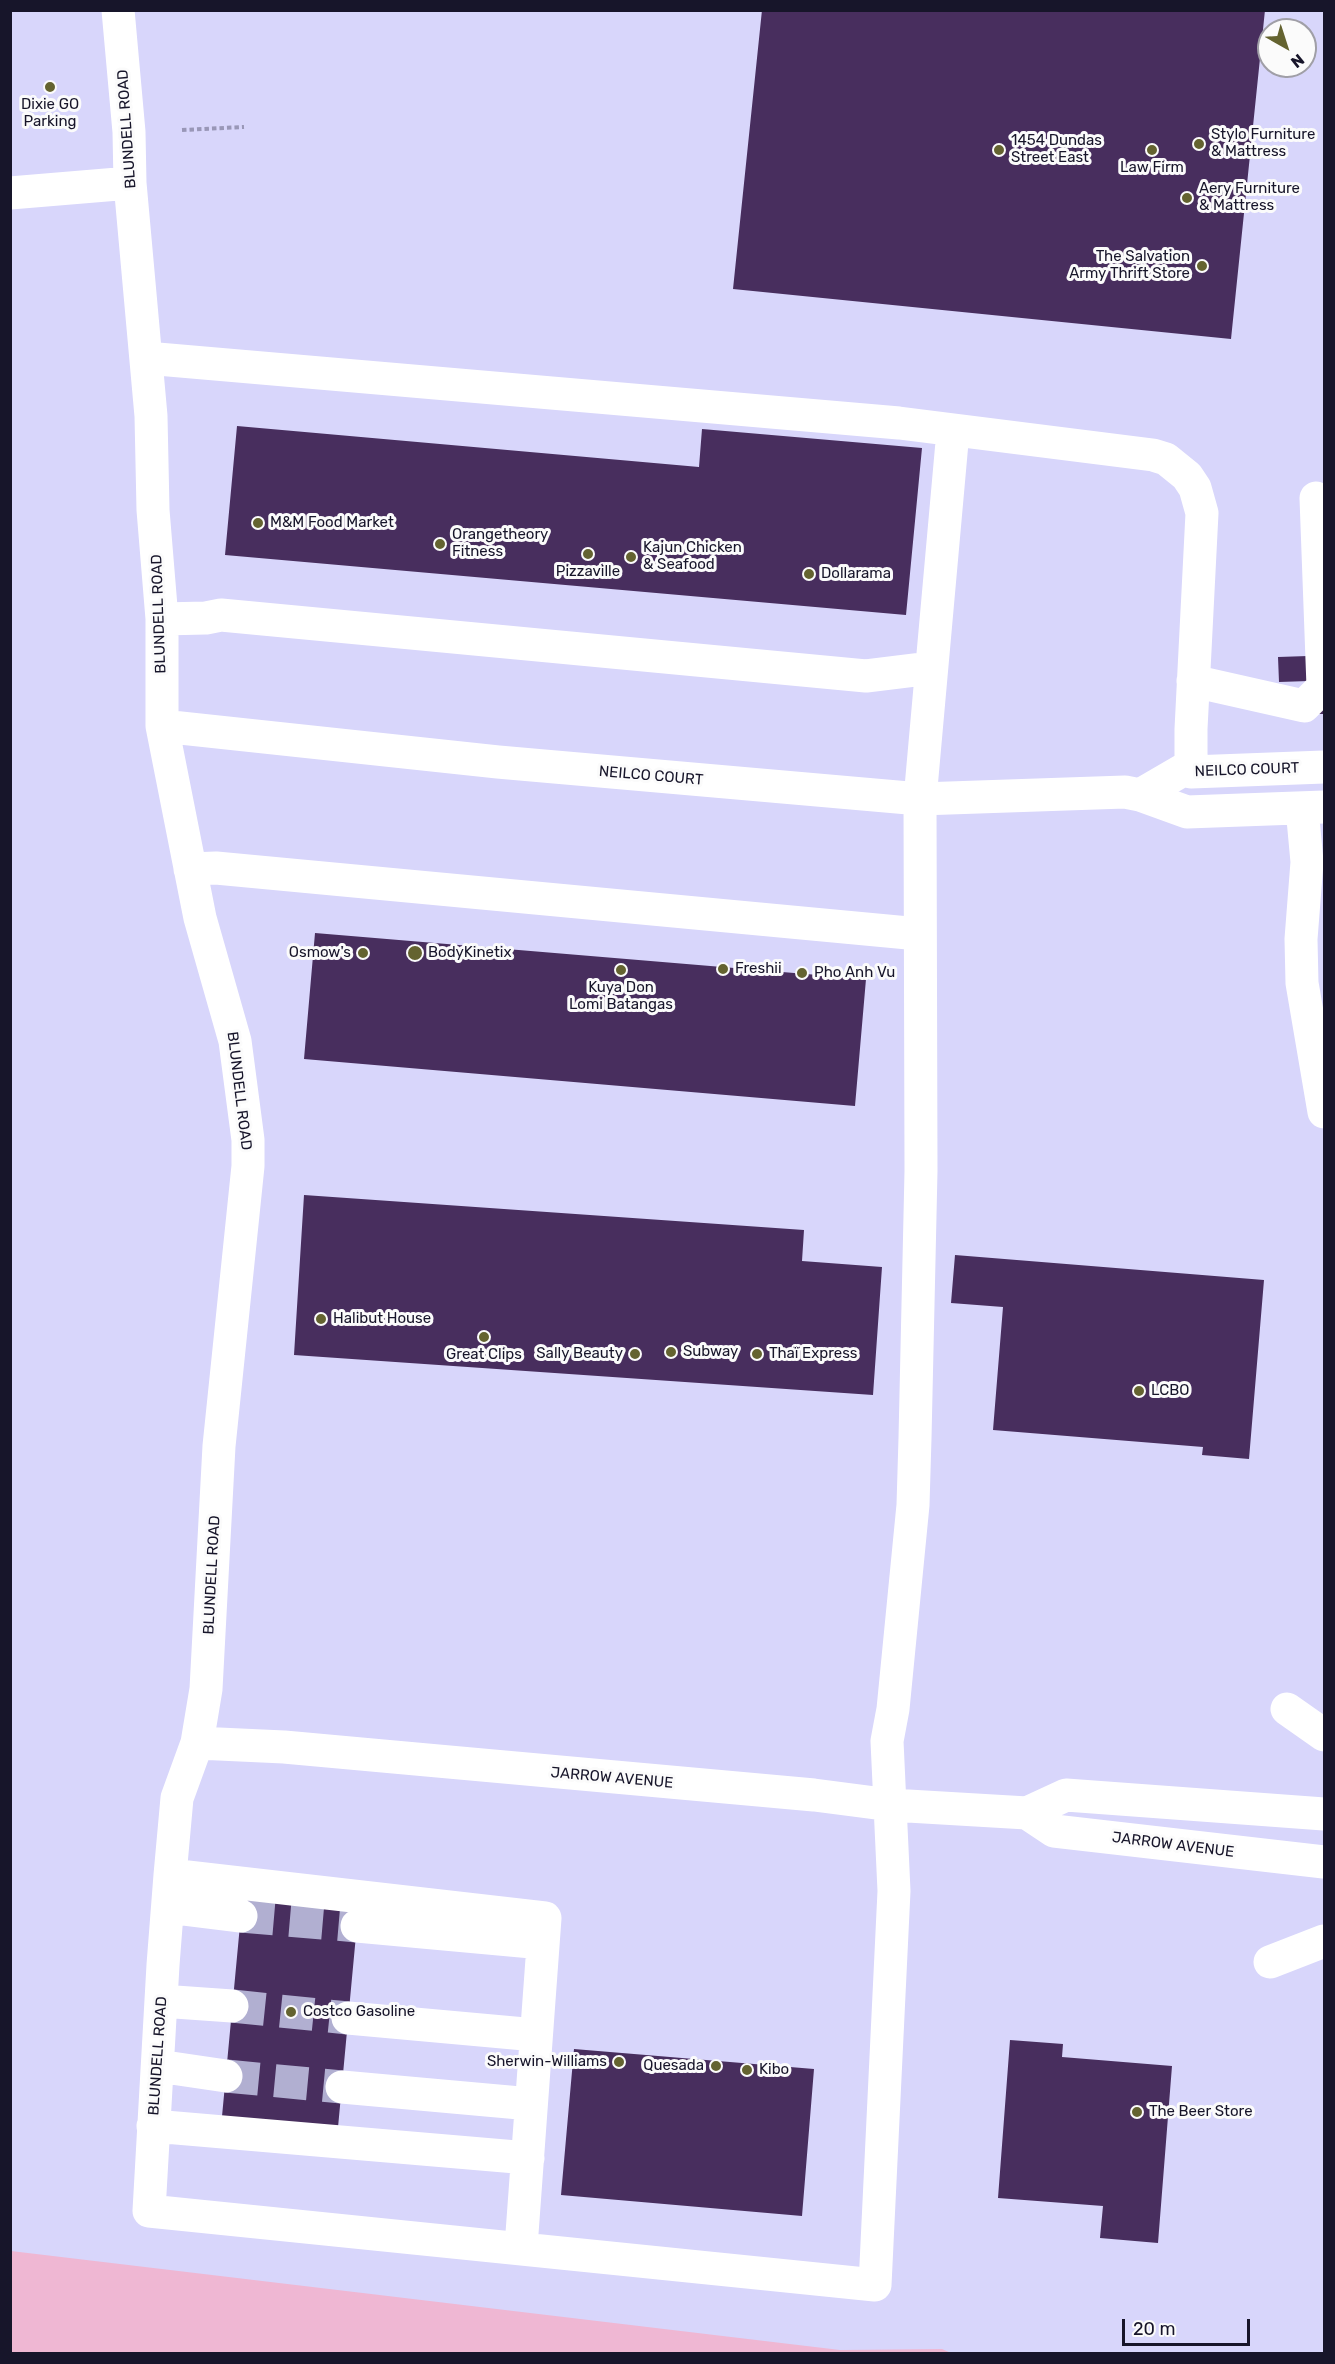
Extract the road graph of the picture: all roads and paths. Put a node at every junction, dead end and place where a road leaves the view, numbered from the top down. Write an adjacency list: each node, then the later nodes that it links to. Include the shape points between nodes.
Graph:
1 (118, 10): 4 (lane, BLUNDELL ROAD)
2 (244, 128): 3 (path)
3 (182, 130)
4 (130, 183): 5 (lane); 6 (lane, BLUNDELL ROAD)
5 (10, 193)
6 (146, 358): 7 (lane, via 887,422); 9 (lane, BLUNDELL ROAD)
7 (953, 431): 10 (lane); 11 (lane, via 1153,455 1166,459 1187,476 1202,513)
8 (1316, 498): 11 (lane, via 1323,687 1304,706)
9 (162, 619): 10 (lane, via 221,615 866,676); 12 (lane, BLUNDELL ROAD)
10 (931, 668): 16 (lane)
11 (1193, 681): 14 (lane)
12 (162, 726): 16 (lane, NEILCO COURT, via 498,762); 18 (lane, BLUNDELL ROAD)
13 (1324, 767): 14 (lane, NEILCO COURT)
14 (1191, 772): 15 (lane, NEILCO COURT, via 1183,770)
15 (1140, 795): 16 (lane, NEILCO COURT, via 1125,792); 17 (lane, NEILCO COURT, via 1187,812)
16 (920, 799): 19 (lane)
17 (1313, 807): 20 (lane, via 1301,939 1302,983)
18 (190, 869): 19 (lane, via 228,869); 23 (lane, BLUNDELL ROAD, via 235,1041 248,1140 219,1446 206,1689)
19 (919, 934): 24 (lane, via 921,1171 915,1450 913,1505 887,1742)
20 (1324, 1112)
21 (1287, 1709): 22 (lane)
22 (1324, 1735)
23 (196, 1743): 24 (lane, JARROW AVENUE, via 438,1761); 28 (lane, BLUNDELL ROAD, via 177,1798)
24 (891, 1805): 25 (lane, JARROW AVENUE); 44 (lane, via 893,1901 875,2284)
25 (1027, 1813): 26 (lane, JARROW AVENUE, via 1066,1796); 27 (lane, JARROW AVENUE, via 1054,1831)
26 (1324, 1814)
27 (1324, 1862)
28 (169, 1891): 29 (lane); 32 (lane, via 545,1918); 34 (lane, BLUNDELL ROAD)
29 (241, 1916)
30 (357, 1926): 32 (lane)
31 (1324, 1941): 33 (lane)
32 (543, 1943): 37 (lane)
33 (1270, 1962)
34 (161, 2001): 35 (lane); 38 (lane, BLUNDELL ROAD)
35 (232, 2006)
36 (348, 2018): 37 (lane)
37 (536, 2035): 41 (lane)
38 (158, 2066): 39 (lane); 42 (lane, BLUNDELL ROAD)
39 (226, 2076)
40 (342, 2087): 41 (lane)
41 (531, 2104): 43 (lane)
42 (153, 2126): 43 (lane); 44 (lane, BLUNDELL ROAD, via 149,2211)
43 (528, 2158): 44 (lane)
44 (521, 2247)

